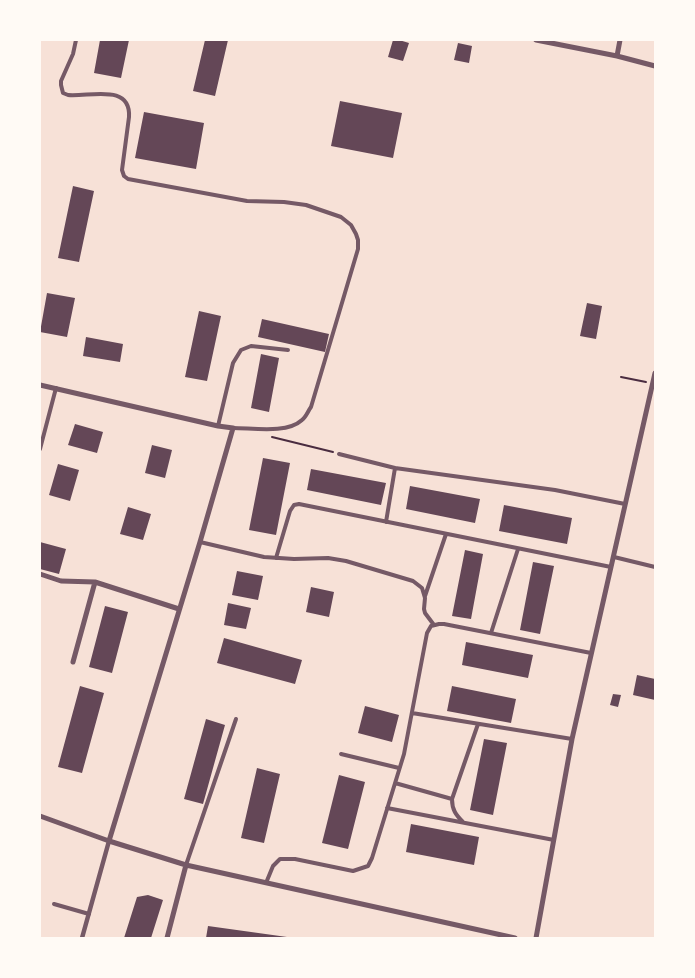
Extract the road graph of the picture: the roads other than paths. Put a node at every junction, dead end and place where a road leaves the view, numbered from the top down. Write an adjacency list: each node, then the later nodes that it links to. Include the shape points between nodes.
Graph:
1 (76, 40): 11 (lane, via 61,81 63,93 110,94 126,102 129,117 122,170 128,180 247,201 306,205 341,217 356,234 358,249 311,407 304,419 284,428)
2 (536, 40): 4 (street)
3 (620, 40): 4 (street)
4 (617, 56): 5 (street)
5 (655, 66)
6 (288, 350): 10 (lane, via 251,346 241,350 233,362)
7 (655, 375): 15 (street)
8 (40, 385): 9 (street)
9 (56, 388): 10 (street); 12 (lane)
10 (218, 426): 11 (street)
11 (233, 428): 18 (street)
12 (40, 449)
13 (339, 454): 14 (lane)
14 (395, 468): 15 (lane, via 555,490); 16 (lane)
15 (625, 504): 20 (street)
16 (386, 522): 17 (lane); 21 (lane, via 294,505)
17 (446, 534): 19 (lane); 26 (lane)
18 (200, 542): 21 (lane); 27 (street)
19 (518, 548): 22 (lane); 29 (lane)
20 (614, 557): 22 (street); 23 (lane)
21 (276, 558): 26 (lane, via 346,561 413,581 422,588)
22 (611, 567): 30 (street)
23 (655, 567)
24 (40, 574): 25 (street, via 61,581)
25 (95, 582): 27 (street); 31 (street)
26 (425, 598): 28 (lane, via 425,613)
27 (179, 609): 44 (street)
28 (434, 625): 29 (lane); 32 (lane, via 427,633)
29 (491, 633): 30 (lane)
30 (591, 653): 35 (street)
31 (73, 662)
32 (412, 714): 34 (lane); 37 (lane)
33 (236, 719): 45 (lane)
34 (478, 724): 35 (lane); 39 (lane)
35 (572, 739): 43 (street)
36 (341, 754): 37 (lane)
37 (399, 768): 38 (lane)
38 (395, 782): 39 (lane); 40 (lane)
39 (452, 799): 42 (lane, via 454,811)
40 (387, 808): 42 (lane); 46 (lane, via 368,866 354,872 296,859 280,859 273,866)
41 (40, 816): 44 (street)
42 (463, 822): 43 (lane)
43 (554, 840): 52 (street)
44 (109, 841): 45 (street); 48 (street)
45 (186, 865): 46 (street); 50 (street)
46 (266, 883): 51 (street)
47 (54, 904): 48 (lane)
48 (89, 914): 49 (street)
49 (82, 938)
50 (167, 938)
51 (515, 938)
52 (536, 938)

